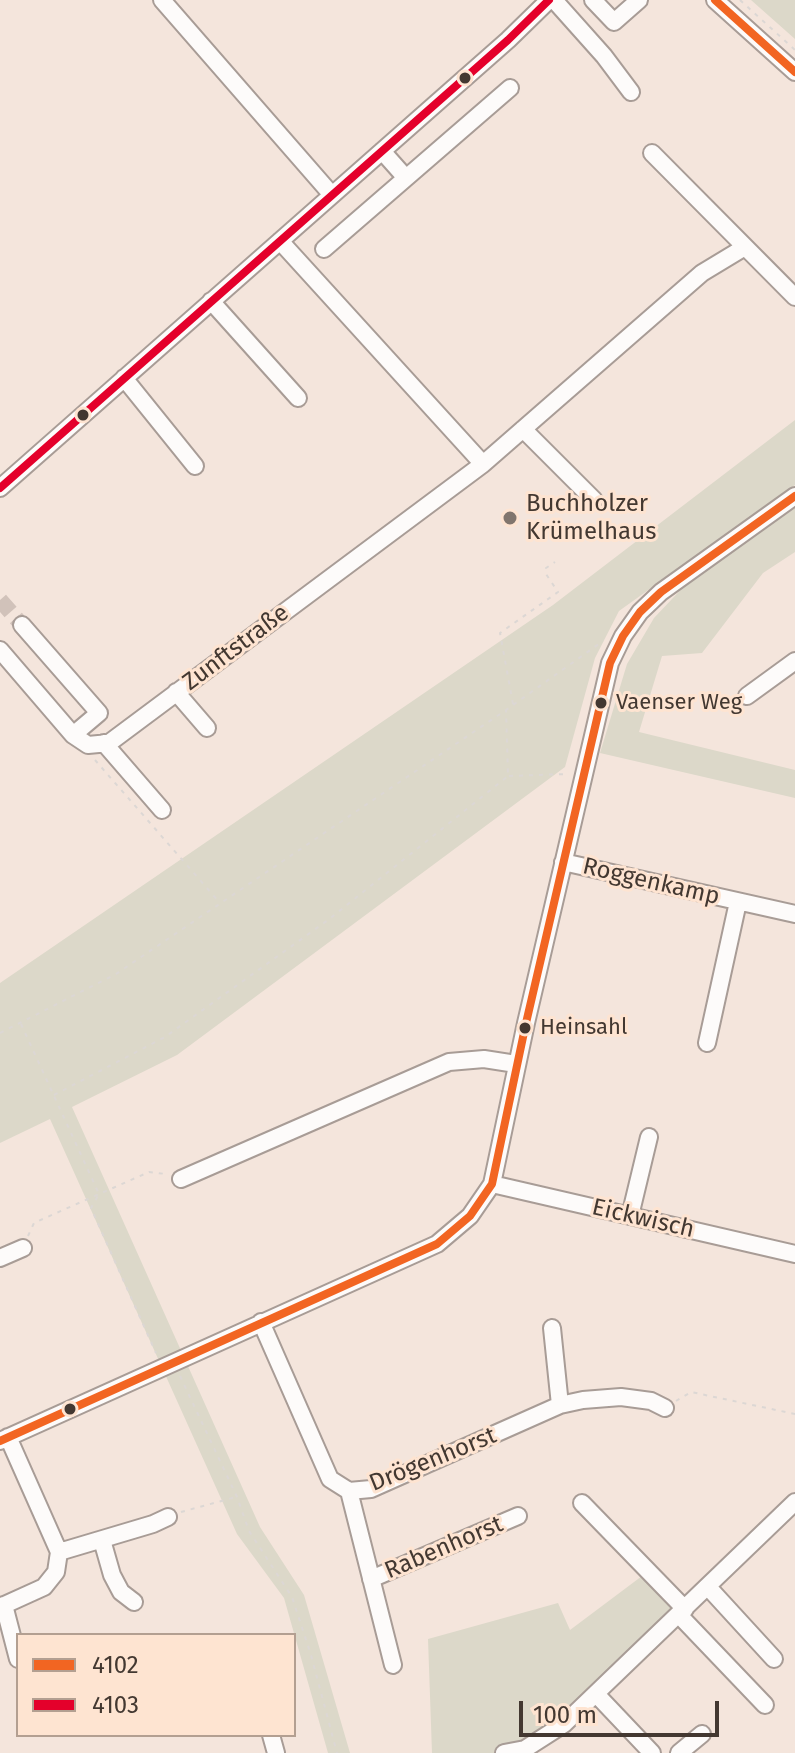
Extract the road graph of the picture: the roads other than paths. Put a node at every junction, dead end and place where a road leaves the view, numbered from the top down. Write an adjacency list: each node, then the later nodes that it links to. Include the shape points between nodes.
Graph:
1 (162, 0): 12 (street)
2 (552, 0): 8 (street); 9 (street)
3 (593, 0): 4 (street, via 614,22)
4 (639, 0)
5 (715, 0): 6 (street)
6 (795, 72)
7 (510, 88): 11 (street)
8 (631, 92)
9 (382, 151): 11 (street); 12 (street)
10 (652, 153): 14 (street)
11 (406, 178): 15 (street)
12 (332, 195): 13 (street)
13 (280, 241): 17 (street); 21 (street)
14 (745, 247): 16 (street); 20 (street, Zunftstraße, via 702,273)
15 (324, 249)
16 (795, 297)
17 (211, 301): 18 (street); 19 (street)
18 (124, 378): 22 (street); 23 (street)
19 (298, 398)
20 (523, 429): 21 (street, Zunftstraße); 25 (street)
21 (483, 464): 29 (street, Zunftstraße)
22 (195, 466)
23 (0, 488)
24 (795, 496): 35 (street, via 661,592 623,636 610,663)
25 (594, 500)
26 (22, 625): 32 (street, via 99,713)
27 (0, 650): 32 (street)
28 (795, 661): 30 (street)
29 (176, 692): 31 (street); 33 (street, Zunftstraße, via 109,743)
30 (747, 696)
31 (207, 728)
32 (73, 735): 33 (street)
33 (96, 744): 34 (street)
34 (162, 810)
35 (563, 862): 36 (street, Roggenkamp); 39 (street)
36 (738, 902): 37 (street, Roggenkamp); 38 (street, Roggenkamp)
37 (795, 914)
38 (707, 1043)
39 (516, 1064): 41 (street, via 484,1059 449,1062); 42 (street)
40 (649, 1137): 43 (street)
41 (181, 1179)
42 (492, 1184): 43 (street, Eickwisch); 47 (street, via 470,1216 437,1244)
43 (630, 1216): 45 (street, Eickwisch)
44 (23, 1248): 46 (street)
45 (795, 1254)
46 (0, 1258)
47 (261, 1322): 51 (street); 52 (street, Drögenhorst, via 330,1479)
48 (552, 1328): 49 (street)
49 (560, 1405): 50 (street, Drögenhorst, via 621,1397); 52 (street, Drögenhorst, via 371,1489)
50 (665, 1408)
51 (4, 1439): 58 (street)
52 (349, 1491): 59 (street, Rabenhorst)
53 (795, 1502): 60 (street)
54 (582, 1503): 63 (street)
55 (518, 1516): 59 (street, Rabenhorst)
56 (168, 1517): 57 (street)
57 (102, 1540): 58 (street); 61 (street, via 112,1575)
58 (59, 1552): 62 (street, via 56,1572 44,1587)
59 (371, 1579): 66 (street, Rabenhorst)
60 (708, 1587): 63 (street); 65 (street)
61 (134, 1602)
62 (2, 1606): 64 (street)
63 (682, 1612): 67 (street); 68 (street)
64 (16, 1652)
65 (774, 1659)
66 (393, 1665)
67 (596, 1694): 70 (street, via 564,1724 525,1749); 71 (street)
68 (765, 1705)
69 (702, 1734): 72 (street)
70 (504, 1753)
71 (652, 1753)
72 (679, 1753)

